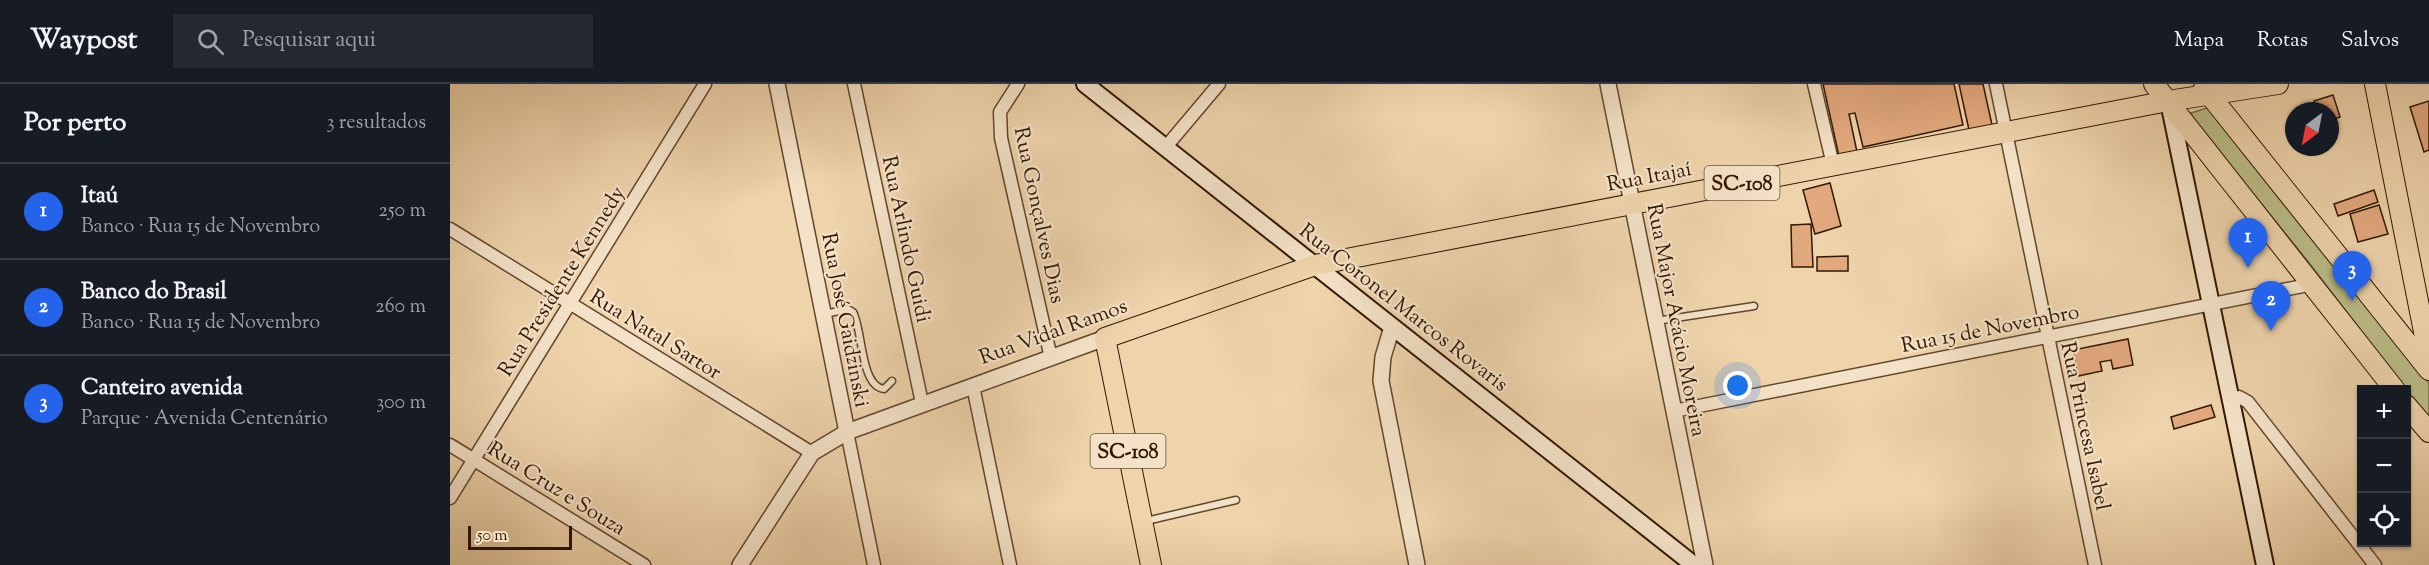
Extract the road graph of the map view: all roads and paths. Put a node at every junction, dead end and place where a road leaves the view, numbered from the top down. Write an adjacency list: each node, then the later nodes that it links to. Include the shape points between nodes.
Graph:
1 (705, 84): 22 (street, Rua Presidente Kennedy)
2 (777, 84): 25 (street, Rua José Gaidzinski)
3 (854, 84): 37 (street, Rua Arlindo Guidi)
4 (1018, 84): 31 (street, Rua Gonçalves Dias, via 1000,112 1001,138)
5 (1086, 84): 16 (main road, Rua Coronel Marcos Rovaris)
6 (1219, 84): 16 (street)
7 (1608, 84): 18 (street, Rua Major Acácio Moreira)
8 (1814, 84): 17 (street)
9 (1996, 84): 15 (street, Rua Princesa Isabel)
10 (2154, 84): 14 (main road)
11 (2278, 84): 13 (main road, Rua Itajaí)
12 (2375, 84): 30 (main road)
13 (2206, 90): 14 (main road, Rua Itajaí); 32 (main road)
14 (2167, 92): 15 (main road, Rua Itajaí / SC-108); 21 (main road); 23 (main road)
15 (2005, 132): 17 (main road, Rua Itajaí / SC-108); 28 (street, Rua Princesa Isabel)
16 (1165, 148): 20 (main road, Rua Coronel Marcos Rovaris)
17 (1833, 165): 18 (main road, Rua Itajaí / SC-108)
18 (1632, 204): 20 (main road, Rua Itajaí / SC-108); 26 (street, Rua Major Acácio Moreira)
19 (450, 229): 22 (street, Rua Natal Sartor)
20 (1315, 265): 27 (main road, Rua Coronel Marcos Rovaris); 29 (main road, Rua Vidal Ramos / SC-108)
21 (2313, 284): 23 (street, Rua 15 de Novembro); 34 (main road)
22 (570, 303): 43 (street, Rua Natal Sartor); 44 (street, Rua Presidente Kennedy)
23 (2210, 304): 28 (street, Rua 15 de Novembro); 36 (main road)
24 (1754, 306): 26 (lane)
25 (823, 315): 33 (lane, via 848,309 853,312 869,380 878,388); 40 (street, Rua José Gaidzinski)
26 (1656, 321): 38 (street, Rua Major Acácio Moreira)
27 (1392, 327): 53 (street, via 1381,381); 54 (main road, Rua Coronel Marcos Rovaris)
28 (2047, 337): 38 (street, Rua 15 de Novembro); 56 (street, Rua Princesa Isabel)
29 (1105, 338): 31 (street, Rua Vidal Ramos); 47 (main road, SC-108)
30 (2429, 357)
31 (1051, 358): 35 (street, Rua Vidal Ramos)
32 (2429, 370)
33 (892, 381)
34 (2391, 385)
35 (973, 386): 37 (street, Rua Vidal Ramos); 51 (street)
36 (2230, 399): 57 (main road); 58 (street, via 2248,402)
37 (922, 403): 40 (street, Rua Vidal Ramos)
38 (1674, 411): 55 (street, Rua Major Acácio Moreira)
39 (2411, 411): 41 (main road)
40 (847, 432): 43 (street, Rua Vidal Ramos); 50 (street, Rua José Gaidzinski)
41 (2429, 432)
42 (450, 445): 44 (street, Rua Cruz e Souza)
43 (812, 453): 49 (street)
44 (474, 460): 45 (street, Rua Presidente Kennedy); 48 (street, Rua Cruz e Souza)
45 (450, 498)
46 (1236, 500): 47 (lane)
47 (1142, 522): 52 (main road, SC-108)
48 (644, 565)
49 (740, 565)
50 (874, 565)
51 (1010, 565)
52 (1151, 565)
53 (1417, 565)
54 (1694, 565)
55 (1705, 565)
56 (2095, 565)
57 (2265, 565)
58 (2375, 565)

